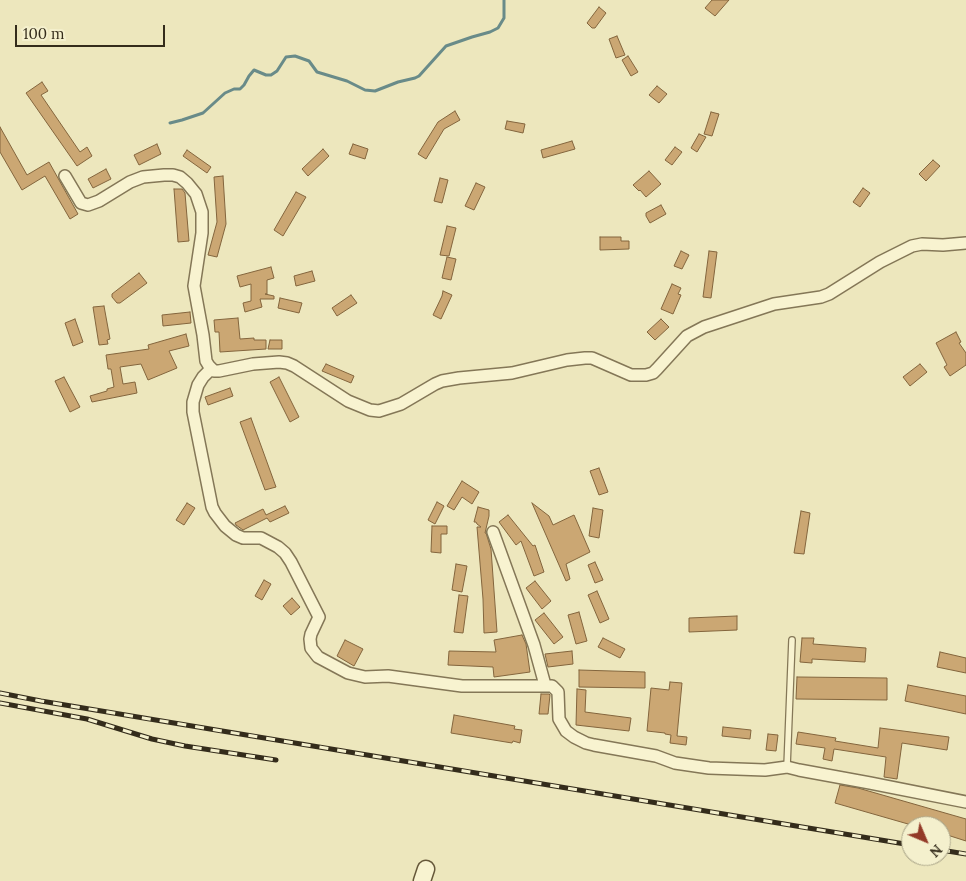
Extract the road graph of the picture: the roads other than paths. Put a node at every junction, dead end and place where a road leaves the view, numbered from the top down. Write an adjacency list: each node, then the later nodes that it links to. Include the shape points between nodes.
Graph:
1 (65, 176): 3 (street, via 81,203 88,205 130,182 153,175 173,175 191,188 202,212 194,286 206,361)
2 (966, 243): 3 (street, via 912,246 821,297 774,304 704,327 687,336 657,369 646,375 631,375 592,358 567,360 512,373 442,381 401,404 379,411 348,401 287,363 253,364 219,371)
3 (211, 369): 6 (street, via 198,385 193,412 212,507 236,535 261,538 285,553 319,616 310,639 311,648 318,657 348,673 365,677 388,676 462,686)
4 (494, 532): 6 (street)
5 (792, 640): 7 (lane)
6 (545, 685): 7 (street, via 558,692 559,719 566,731 586,743 709,768 765,770)
7 (787, 767): 8 (street)
8 (966, 802)

